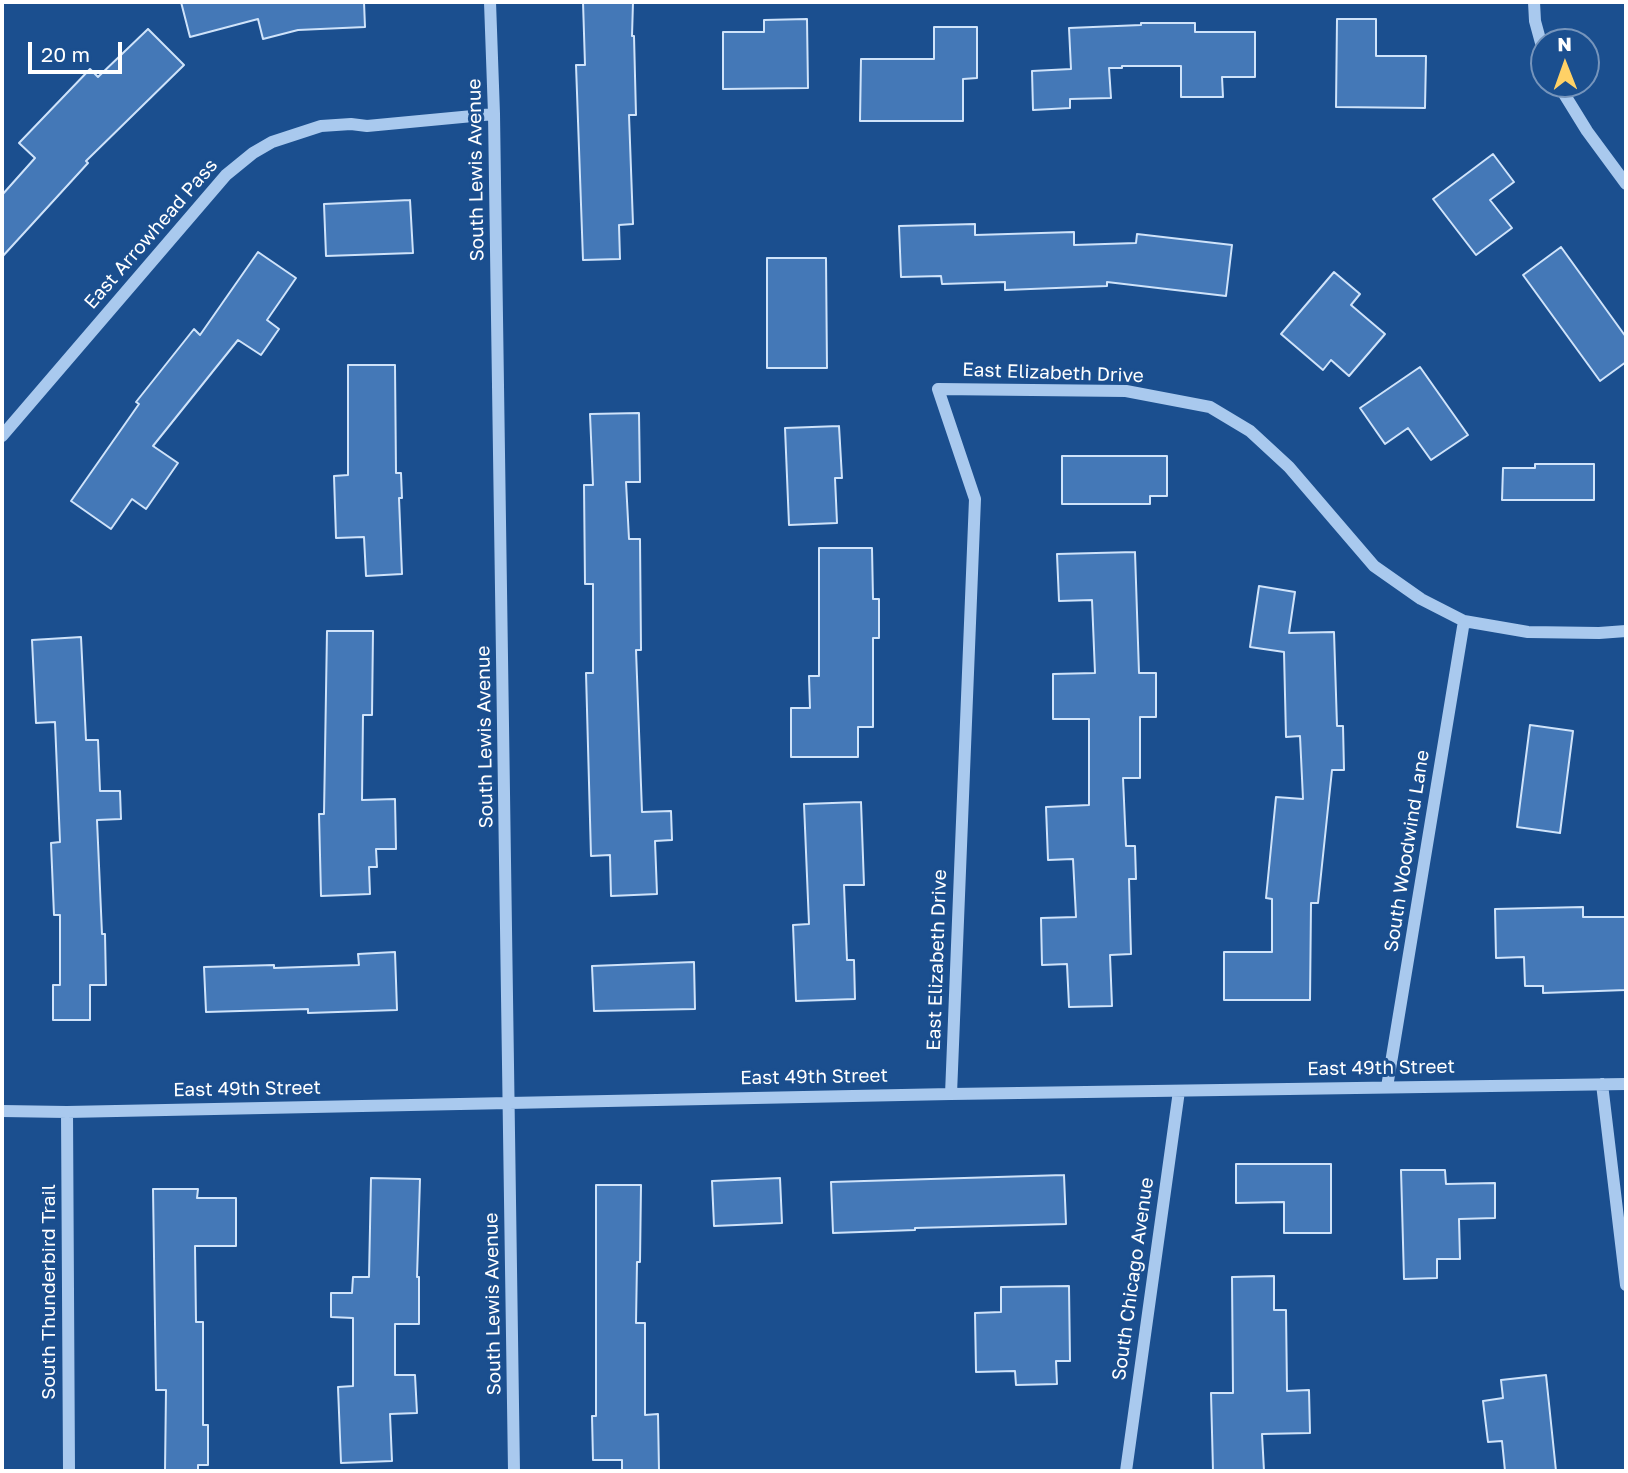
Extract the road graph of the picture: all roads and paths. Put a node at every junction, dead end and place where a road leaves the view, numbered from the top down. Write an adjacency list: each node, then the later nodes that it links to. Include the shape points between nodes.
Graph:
1 (490, 2): 5 (street, South Lewis Avenue)
2 (1534, 2): 3 (street)
3 (1537, 28)
4 (1567, 98): 6 (street)
5 (494, 114): 7 (street, East Arrowhead Pass, via 321,127 253,153 226,175); 15 (street, South Lewis Avenue)
6 (1626, 184)
7 (2, 436)
8 (1464, 621): 9 (street, East Elizabeth Drive, via 1528,632); 12 (street, South Woodwind Lane); 14 (street, East Elizabeth Drive, via 1374,566 1289,467 1250,431 1210,407 1126,391 938,389 975,499)
9 (1626, 631)
10 (1602, 1084): 11 (street, East 49th Street); 12 (street, East 49th Street); 18 (street)
11 (1626, 1084)
12 (1387, 1087): 13 (street, East 49th Street)
13 (1179, 1091): 14 (street, East 49th Street); 21 (street, South Chicago Avenue)
14 (951, 1094): 15 (street, East 49th Street)
15 (510, 1102): 17 (street, East 49th Street); 20 (street, South Lewis Avenue)
16 (2, 1111): 17 (street, East 49th Street)
17 (66, 1112): 19 (street, South Thunderbird Trail)
18 (1626, 1285)
19 (69, 1471)
20 (514, 1471)
21 (1126, 1471)

